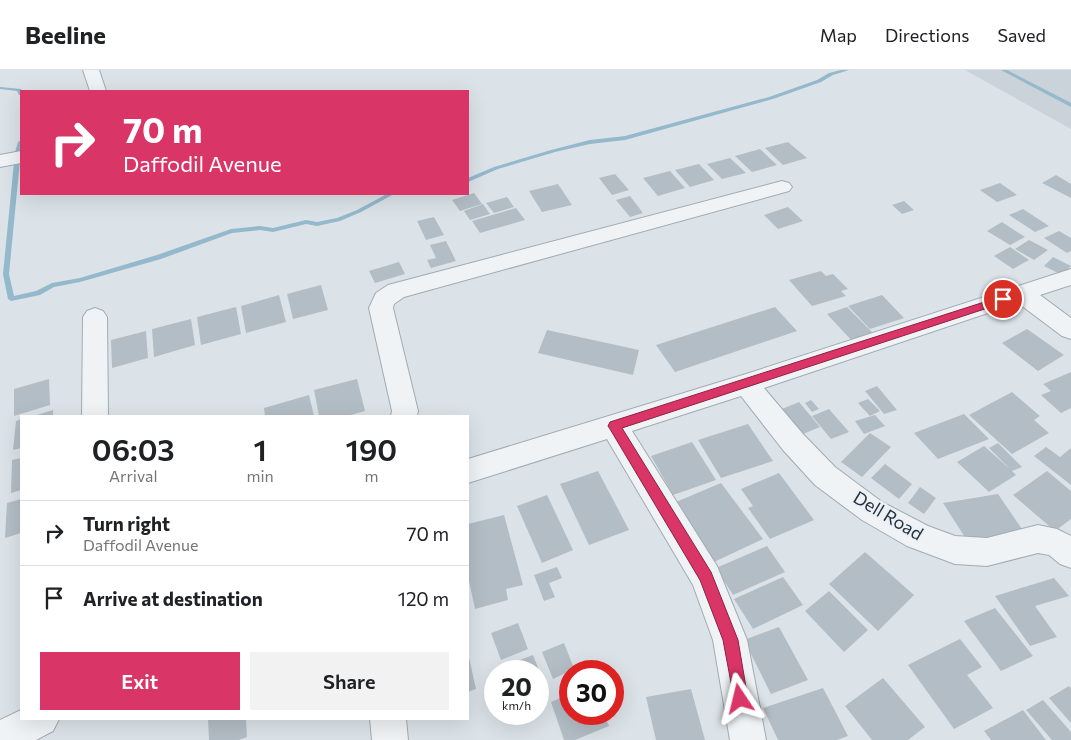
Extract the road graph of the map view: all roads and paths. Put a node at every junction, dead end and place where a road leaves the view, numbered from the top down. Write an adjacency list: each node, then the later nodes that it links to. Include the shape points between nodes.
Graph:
1 (91, 70): 2 (street)
2 (98, 90)
3 (20, 157): 4 (street)
4 (0, 161)
5 (782, 187): 12 (street, via 396,291 384,299 381,308)
6 (1071, 277): 7 (street)
7 (1021, 293): 9 (street); 10 (street)
8 (95, 317): 11 (street)
9 (1071, 330)
10 (746, 384): 13 (street); 15 (street, Dell Road, via 825,476 872,511 918,536 955,550 987,552 1038,539 1057,543)
11 (94, 415)
12 (404, 415)
13 (614, 426): 14 (street); 20 (street, via 706,577 730,640)
14 (469, 471)
15 (1071, 554)
16 (39, 720): 18 (street)
17 (388, 720): 19 (street)
18 (0, 739)
19 (390, 740)
20 (748, 740)

